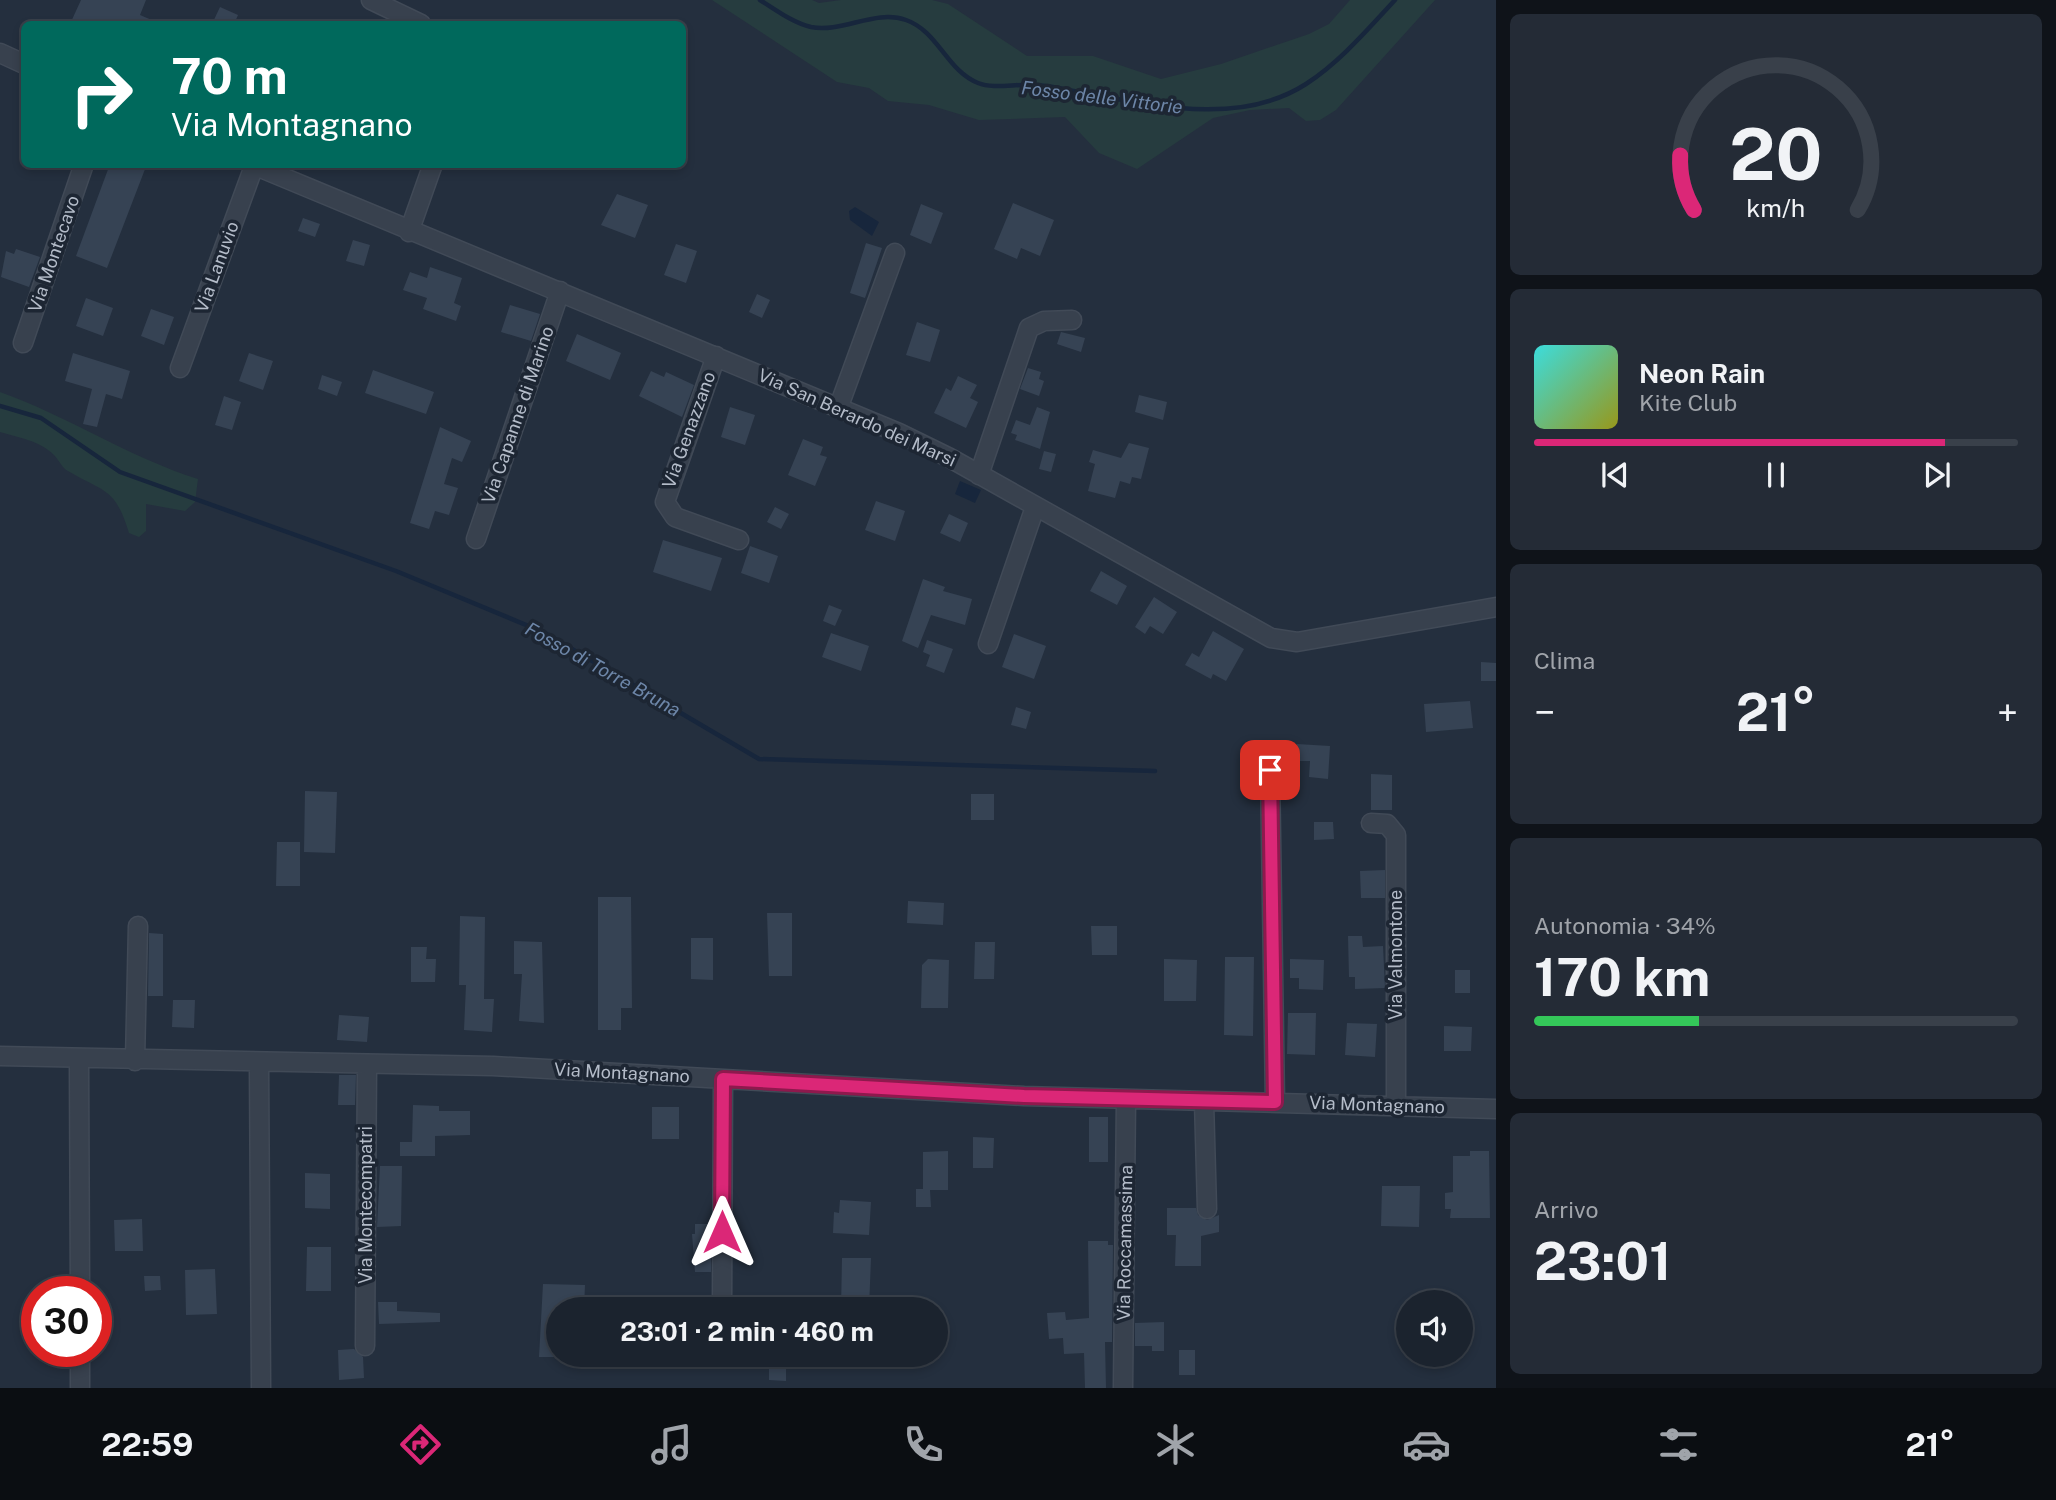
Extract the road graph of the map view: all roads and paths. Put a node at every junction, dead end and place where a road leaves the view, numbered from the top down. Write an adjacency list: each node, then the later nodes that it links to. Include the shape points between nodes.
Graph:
1 (371, 0): 2 (street)
2 (415, 21)
3 (0, 53): 4 (street)
4 (21, 63)
5 (83, 168): 13 (street, Via Montecavo)
6 (252, 168): 15 (street, Via Lanuvio)
7 (260, 168): 9 (street, Via San Berardo dei Marsi)
8 (432, 168): 9 (street)
9 (410, 232): 11 (street, Via San Berardo dei Marsi)
10 (895, 253): 16 (street)
11 (560, 291): 14 (street, Via San Berardo dei Marsi); 19 (street, Via Capanne di Marino)
12 (1072, 320): 17 (street, via 1038,322 1029,328)
13 (23, 343)
14 (716, 356): 16 (street, Via San Berardo dei Marsi); 20 (street, Via Genazzano, via 665,502 675,517)
15 (180, 368)
16 (839, 407): 17 (street, Via San Berardo dei Marsi)
17 (979, 475): 18 (street, Via San Berardo dei Marsi)
18 (1035, 507): 21 (street, Via San Berardo dei Marsi, via 1279,640 1297,642); 22 (street)
19 (476, 539)
20 (739, 540)
21 (1496, 607)
22 (988, 644)
23 (1270, 770): 34 (street)
24 (1371, 823): 35 (street, Via Valmontone, via 1387,824 1396,835)
25 (138, 926): 28 (street)
26 (0, 1056): 27 (street, Via Montagnano)
27 (79, 1059): 28 (street, Via Montagnano); 38 (street)
28 (135, 1061): 29 (street, Via Montagnano)
29 (259, 1062): 30 (street, Via Montagnano); 43 (street)
30 (367, 1064): 31 (street, Via Montagnano); 40 (street, Via Montecompatri)
31 (723, 1079): 32 (street, Via Montagnano); 39 (street)
32 (1126, 1099): 33 (street, Via Montagnano); 44 (street, Via Roccamassima)
33 (1204, 1101): 34 (street, Via Montagnano); 37 (street)
34 (1275, 1102): 35 (street, Via Montagnano)
35 (1396, 1106): 36 (street, Via Montagnano)
36 (1496, 1109)
37 (1207, 1209)
38 (80, 1276)
39 (722, 1297)
40 (365, 1346)
41 (80, 1367): 42 (street)
42 (80, 1388)
43 (261, 1388)
44 (1123, 1388)

